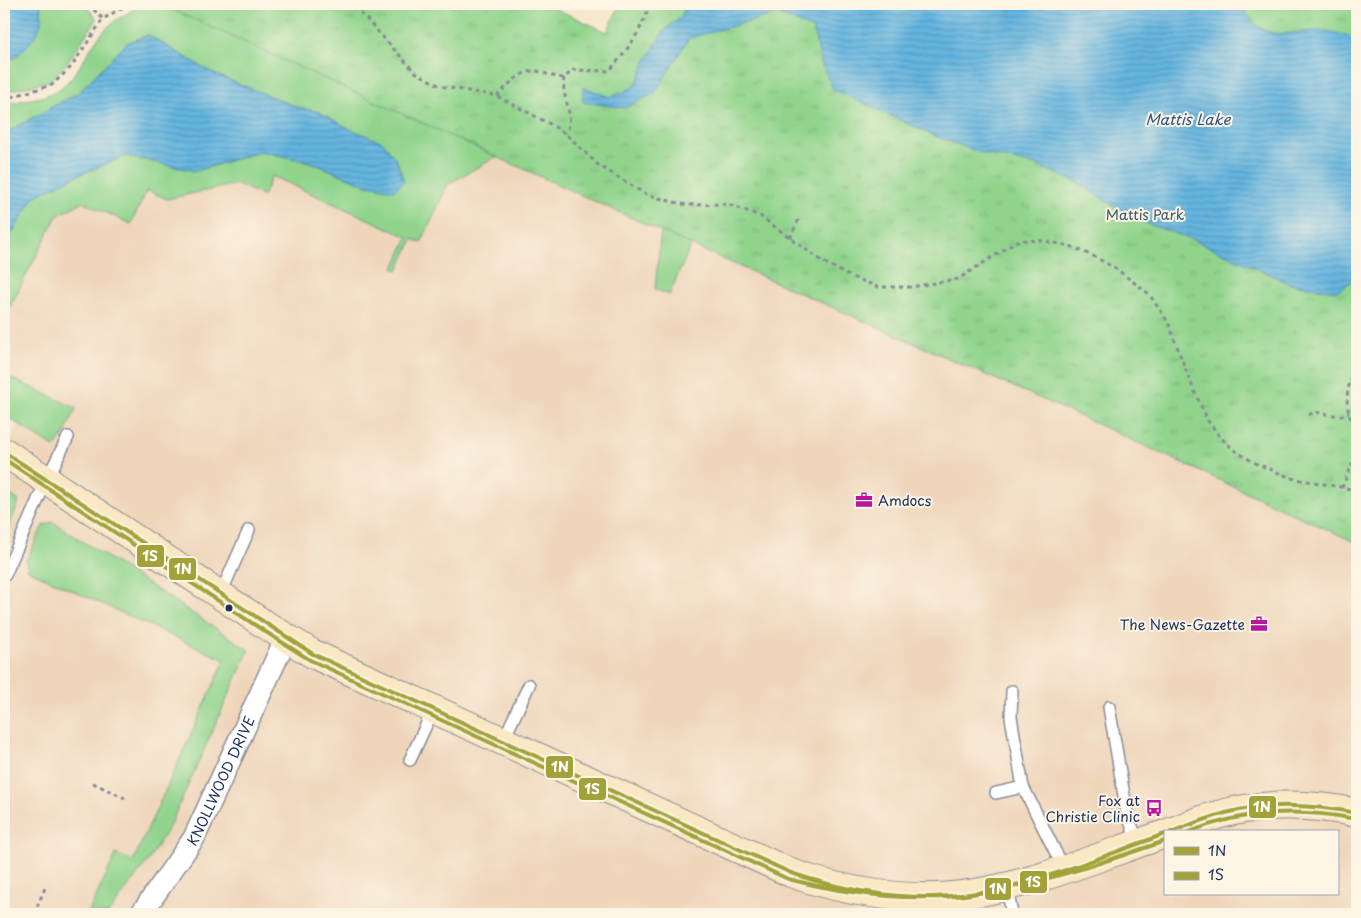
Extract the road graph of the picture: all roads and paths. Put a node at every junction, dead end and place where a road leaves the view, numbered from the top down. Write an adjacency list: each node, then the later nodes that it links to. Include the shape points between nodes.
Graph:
1 (88, 4): 5 (path)
2 (128, 4): 5 (path)
3 (347, 4): 7 (path, via 358,10 415,72 440,86)
4 (650, 4): 6 (path, via 644,24 631,47 609,71 573,70)
5 (103, 19): 8 (path, via 71,67 52,85)
6 (564, 78): 7 (path, via 528,71); 9 (path, via 563,91 571,124)
7 (497, 96): 9 (path)
8 (4, 99)
9 (566, 134): 11 (path, via 598,165 647,195 686,205 728,204 760,216)
10 (800, 217): 11 (path)
11 (790, 238): 18 (path, via 849,276 879,287 911,287 958,279 1019,240 1070,246 1093,256 1149,294 1168,322 1189,379 1208,421 1220,437 1253,462 1275,472)
12 (1357, 364): 13 (path, via 1351,375 1347,403)
13 (1349, 413): 14 (path, via 1340,416 1314,412); 18 (path, via 1356,447)
14 (1309, 415)
15 (68, 437): 17 (lane)
16 (4, 452): 17 (street)
17 (47, 479): 21 (lane); 22 (street)
18 (1342, 488): 19 (path)
19 (1357, 490)
20 (249, 530): 22 (lane)
21 (5, 575)
22 (221, 593): 23 (street)
23 (286, 638): 27 (street, via 330,663); 42 (street, KNOLLWOOD DRIVE, via 194,838)
24 (529, 685): 28 (lane)
25 (1012, 691): 31 (lane, via 1011,717)
26 (1109, 707): 37 (lane, via 1127,813)
27 (433, 710): 28 (street); 29 (lane)
28 (502, 743): 39 (street, via 791,873 825,885 872,894 914,896 966,895)
29 (410, 760)
30 (93, 783): 33 (path)
31 (1023, 787): 32 (lane); 38 (lane)
32 (996, 793)
33 (125, 798)
34 (1357, 814): 35 (street, via 1334,808 1258,808 1216,816)
35 (1186, 829)
36 (1164, 834): 37 (street)
37 (1138, 843): 38 (street)
38 (1064, 869): 39 (street)
39 (1006, 887): 43 (lane)
40 (45, 888): 41 (path)
41 (34, 914)
42 (141, 914)
43 (1012, 914)

